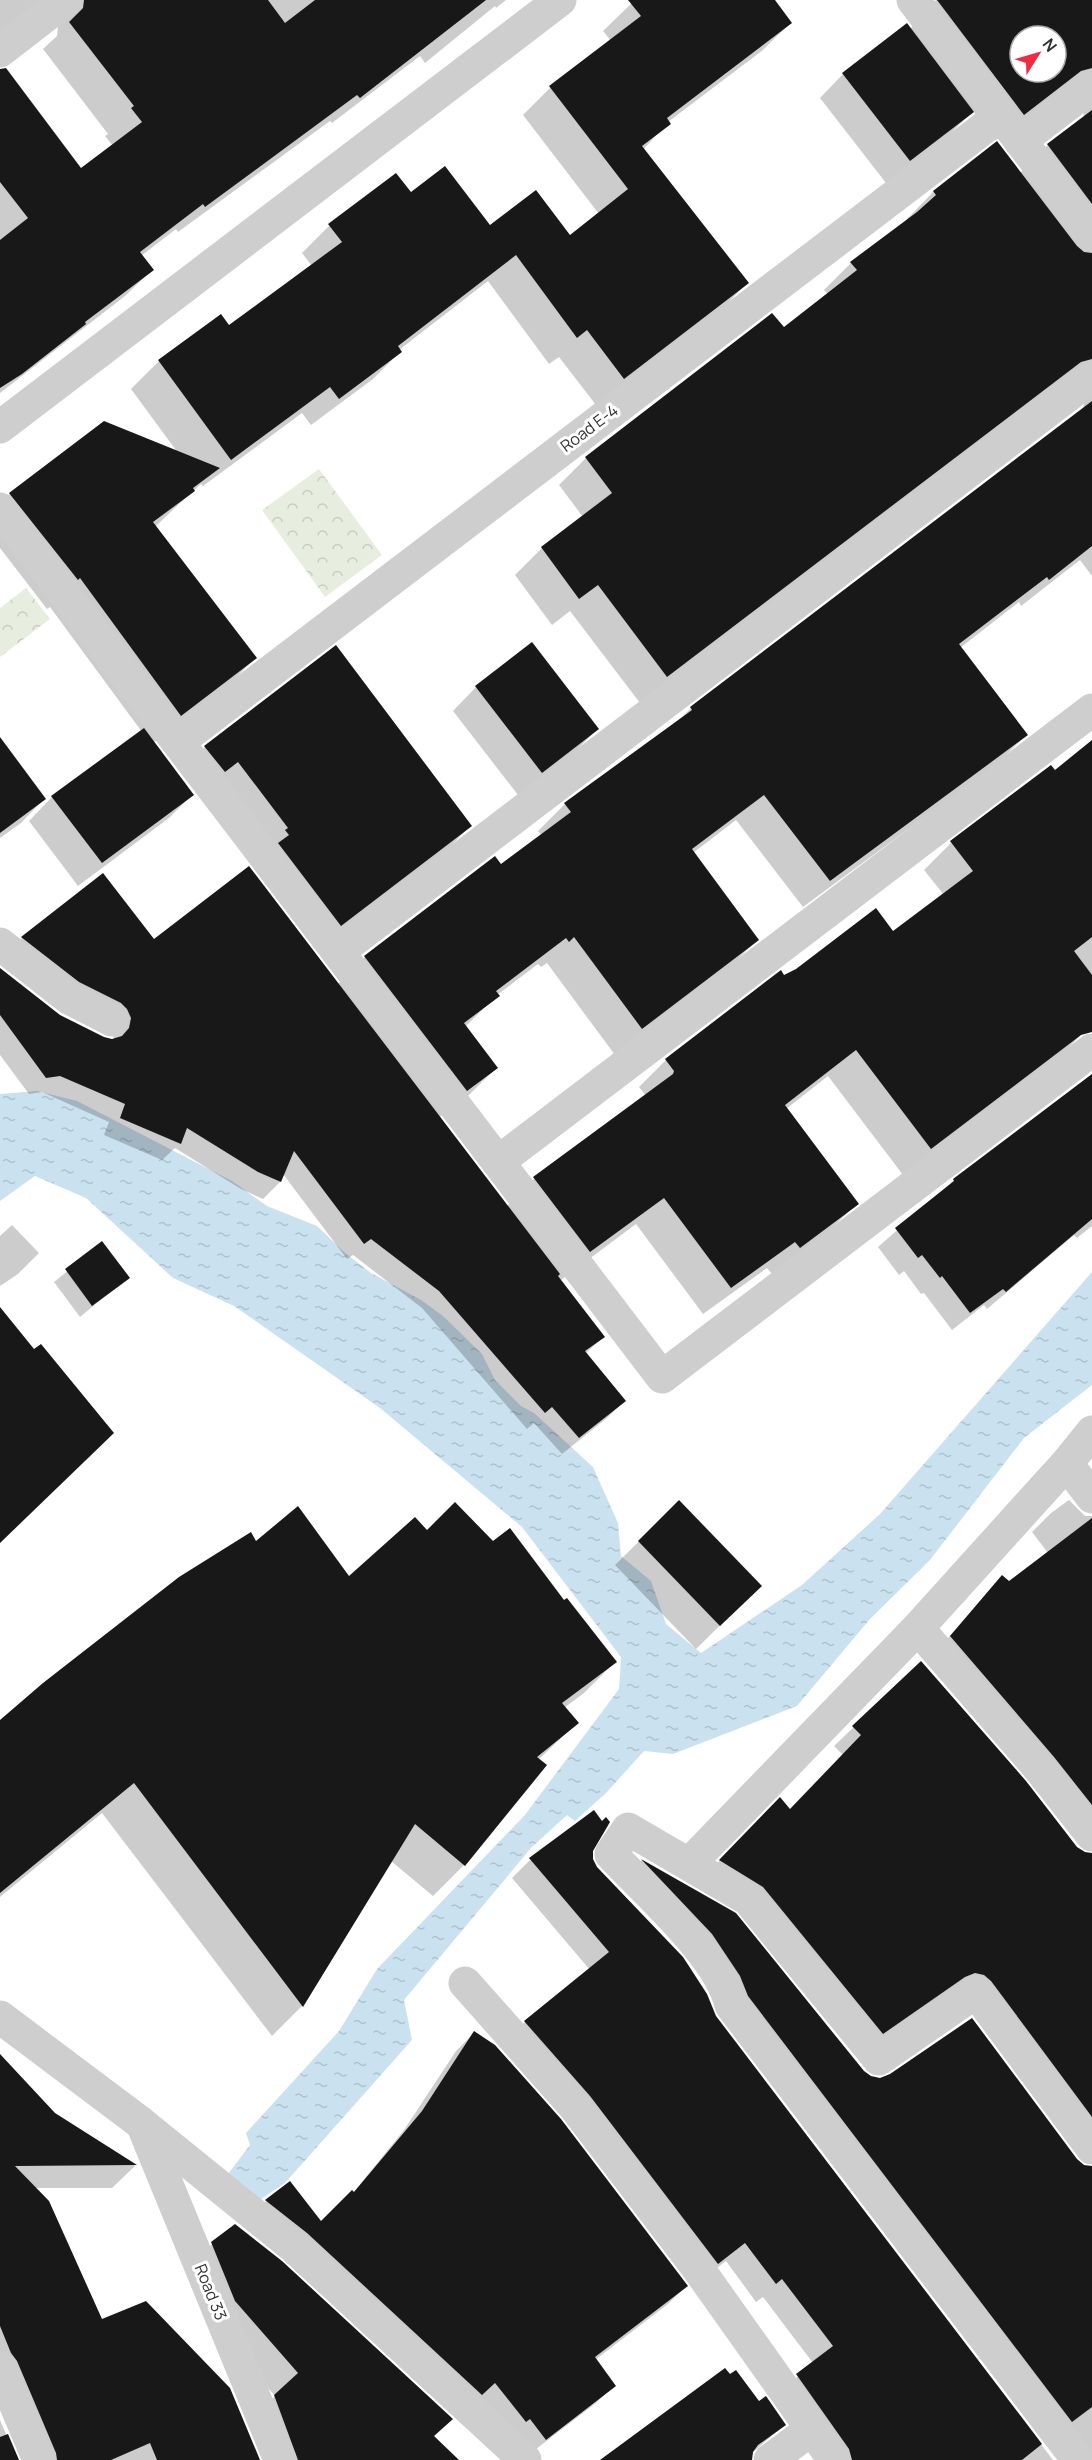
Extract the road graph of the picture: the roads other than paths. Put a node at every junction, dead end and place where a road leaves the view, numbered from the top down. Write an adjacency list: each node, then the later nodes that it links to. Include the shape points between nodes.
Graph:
1 (66, 0): 4 (street)
2 (560, 0): 10 (street)
3 (913, 0): 6 (street)
4 (0, 51)
5 (1092, 86): 7 (street)
6 (1001, 115): 7 (street); 13 (street, Road E-4)
7 (1020, 141): 8 (street)
8 (1092, 235)
9 (1092, 377): 15 (street)
10 (0, 427)
11 (0, 509): 13 (street)
12 (1092, 710): 18 (street)
13 (178, 742): 15 (street)
14 (0, 944): 16 (street, via 69,998)
15 (338, 952): 18 (street)
16 (112, 1020)
17 (1092, 1050): 18 (street, via 662,1377)
18 (498, 1162)
19 (1092, 1432): 20 (street)
20 (1067, 1464): 21 (street); 22 (street)
21 (1092, 1497)
22 (916, 1630): 23 (street, via 1025,1752); 24 (street)
23 (1092, 1835)
24 (689, 1864): 28 (street, via 748,1899 879,2059 976,1992); 36 (street, via 628,1829 611,1854 706,1955 731,2006)
25 (465, 1983): 30 (street, via 575,2107 697,2267)
26 (0, 2017): 27 (street)
27 (141, 2123): 32 (street, Road 33); 33 (street, via 294,2247)
28 (1092, 2148)
29 (0, 2368): 31 (street)
30 (812, 2429): 34 (street); 35 (street)
31 (39, 2460)
32 (280, 2460)
33 (525, 2460)
34 (770, 2460)
35 (834, 2460)
36 (1078, 2460)

